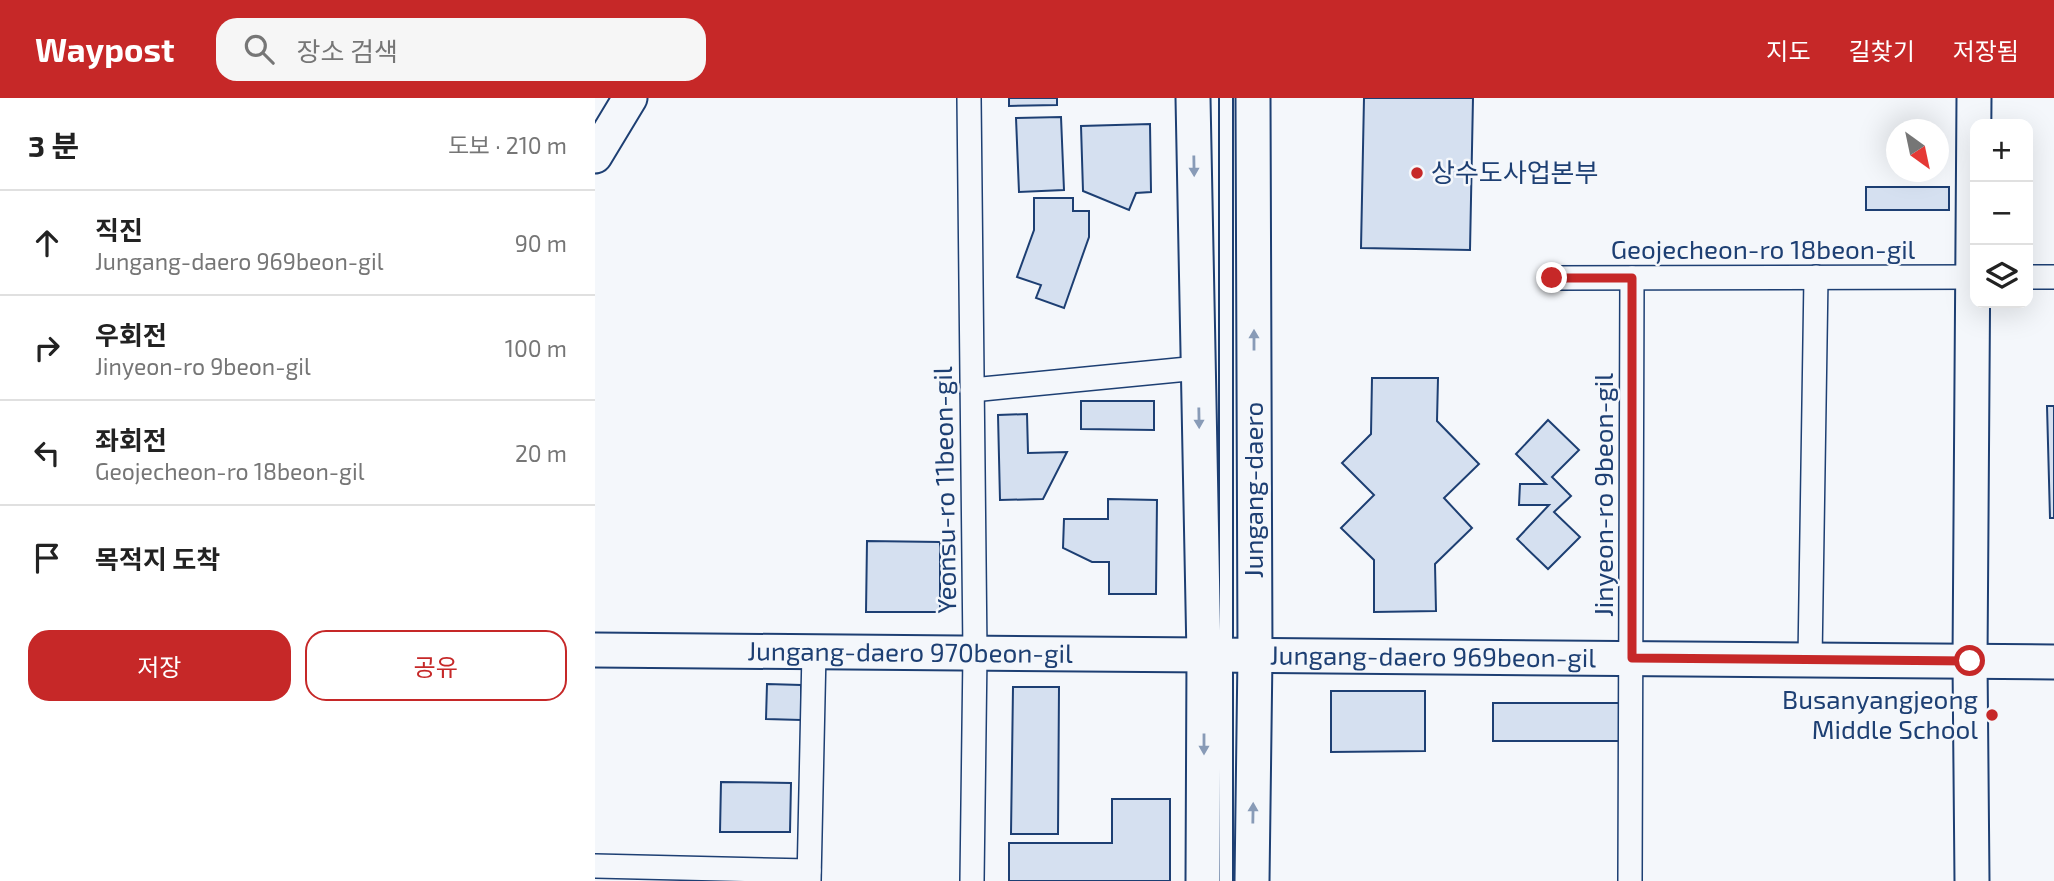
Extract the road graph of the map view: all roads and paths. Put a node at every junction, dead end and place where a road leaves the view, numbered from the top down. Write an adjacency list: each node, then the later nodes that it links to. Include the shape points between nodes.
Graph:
1 (630, 98): 7 (street)
2 (969, 98): 17 (street, Yeonsu-ro 11beon-gil)
3 (1193, 98): 16 (street, Jungang-daero, one-way to 16)
4 (1226, 98): 21 (lane)
5 (1253, 98): 21 (street, Jungang-daero, one-way to 5)
6 (1974, 98): 8 (street)
7 (595, 156)
8 (1974, 245)
9 (2054, 276): 12 (street)
10 (1816, 277): 11 (street, Geojecheon-ro 18beon-gil); 14 (street, Geojecheon-ro 18beon-gil); 23 (street)
11 (1970, 277)
12 (2033, 277)
13 (1552, 278): 14 (street, Geojecheon-ro 18beon-gil)
14 (1632, 278): 22 (street, Jinyeon-ro 9beon-gil)
15 (1974, 308): 24 (street)
16 (1198, 368): 17 (street); 21 (street, Jungang-daero, one-way to 21)
17 (972, 390): 20 (street, Yeonsu-ro 11beon-gil)
18 (595, 650): 19 (street, Jungang-daero 970beon-gil)
19 (814, 652): 20 (street, Jungang-daero 970beon-gil); 27 (street)
20 (975, 653): 21 (street, Jungang-daero 970beon-gil); 28 (street, Yeonsu-ro 11beon-gil)
21 (1228, 655): 22 (street, Jungang-daero 969beon-gil); 29 (street, Jungang-daero, one-way to 29); 30 (lane); 31 (street, Jungang-daero, one-way to 21)
22 (1632, 658): 23 (street, Jungang-daero 969beon-gil); 32 (street, Jinyeon-ro 9beon-gil)
23 (1810, 660): 24 (street, Jungang-daero 969beon-gil)
24 (1970, 661): 25 (street, Jungang-daero 969beon-gil); 33 (street)
25 (2054, 662)
26 (595, 866): 27 (street)
27 (809, 876)
28 (972, 881)
29 (1203, 881)
30 (1227, 881)
31 (1252, 881)
32 (1630, 881)
33 (1972, 881)

